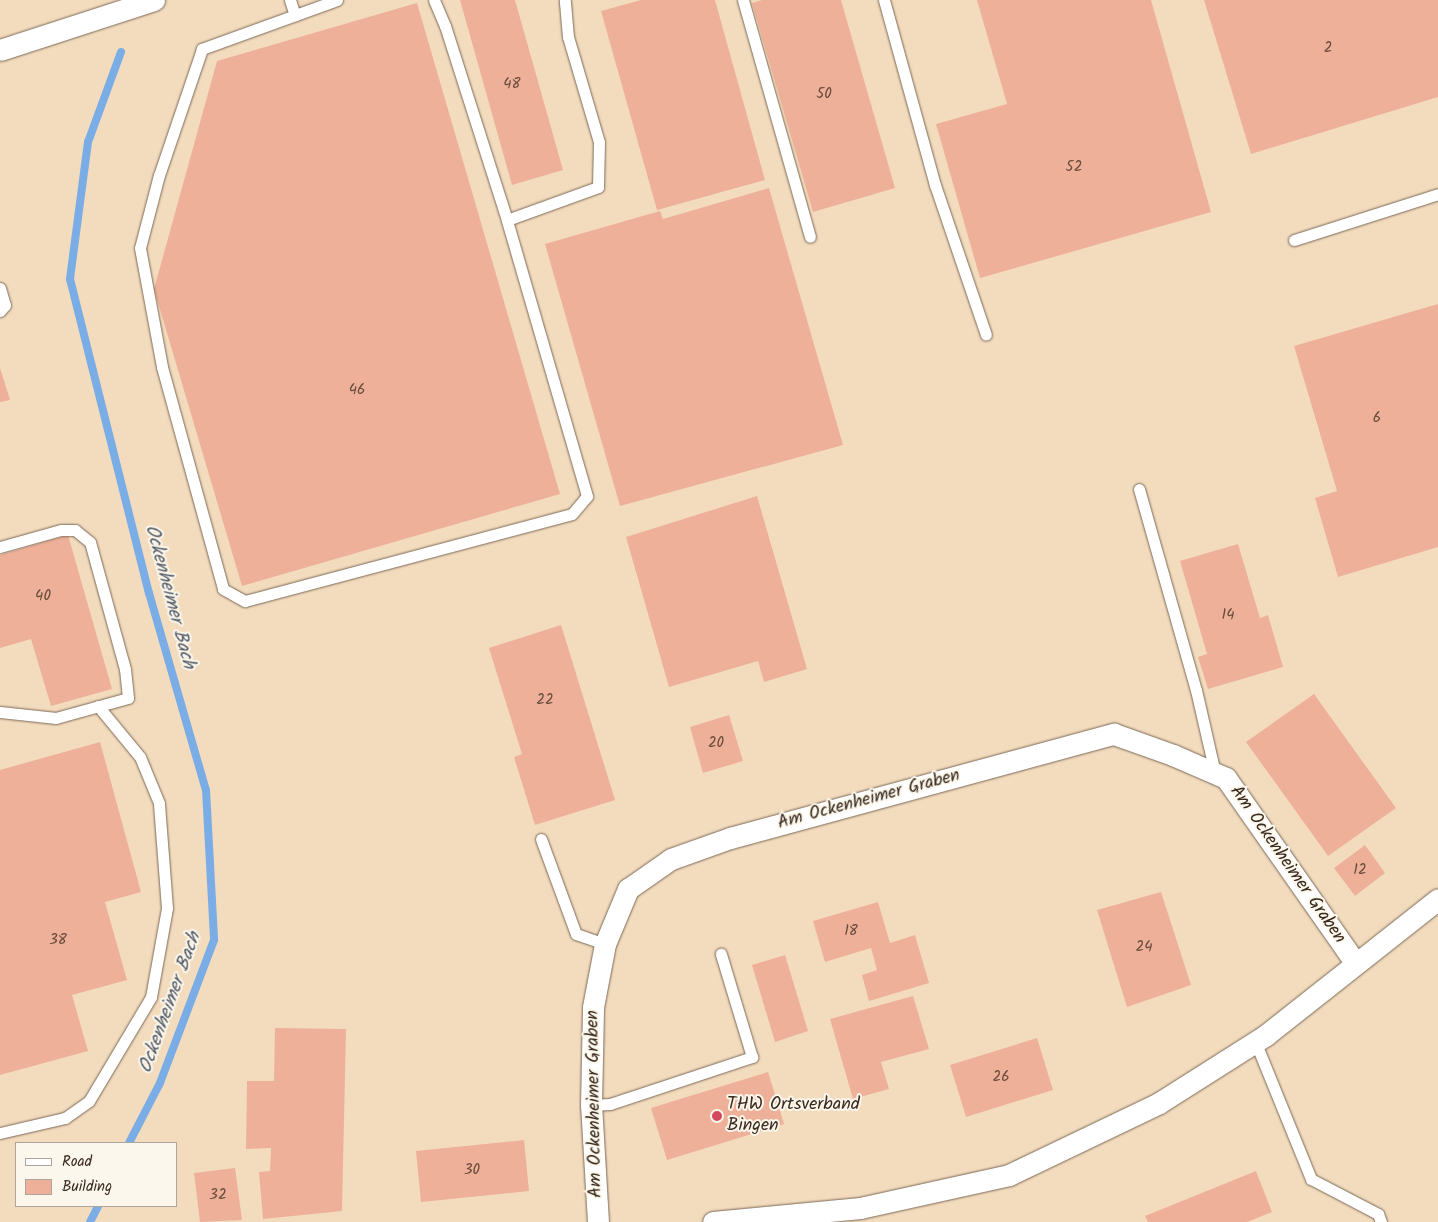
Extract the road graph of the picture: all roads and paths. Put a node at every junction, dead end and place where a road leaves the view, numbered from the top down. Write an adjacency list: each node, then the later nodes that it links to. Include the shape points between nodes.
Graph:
1 (154, 0): 9 (street)
2 (290, 0): 8 (lane)
3 (336, 0): 8 (lane)
4 (434, 0): 11 (lane)
5 (565, 0): 11 (lane, via 568,38 600,142 598,187)
6 (743, 0): 12 (lane)
7 (884, 0): 16 (lane, via 935,185)
8 (295, 15): 11 (lane, via 202,49 159,175 140,248 162,367 223,589 245,601 302,587 572,514 587,496)
9 (0, 50)
10 (1438, 194): 13 (lane)
11 (508, 220)
12 (810, 238)
13 (1294, 240)
14 (0, 288): 15 (lane, via 5,305)
15 (0, 311)
16 (986, 335)
17 (1139, 489): 21 (lane, via 1196,690)
18 (0, 547): 19 (lane, via 61,530 75,530 90,542 125,669 128,698)
19 (98, 706): 20 (lane, via 56,718); 29 (lane, via 140,757 158,803 167,908 154,988 89,1102 65,1118)
20 (0, 712)
21 (1215, 773): 24 (street, Am Ockenheimer Graben, via 1114,734 730,838 671,859 628,889); 26 (street, Am Ockenheimer Graben, via 1226,778)
22 (541, 840): 24 (lane, via 576,934)
23 (1438, 898): 26 (street, Am Ockenheimer Graben)
24 (605, 944): 28 (street, Am Ockenheimer Graben, via 593,1007)
25 (721, 954): 28 (lane, via 752,1057 610,1104)
26 (1355, 962): 27 (street, Am Ockenheimer Graben)
27 (1255, 1041): 31 (street, Am Ockenheimer Graben, via 1159,1103 1009,1175 860,1208); 32 (lane, via 1311,1179 1378,1214)
28 (592, 1106): 30 (street, Am Ockenheimer Graben)
29 (0, 1133)
30 (598, 1222)
31 (713, 1222)
32 (1381, 1222)

